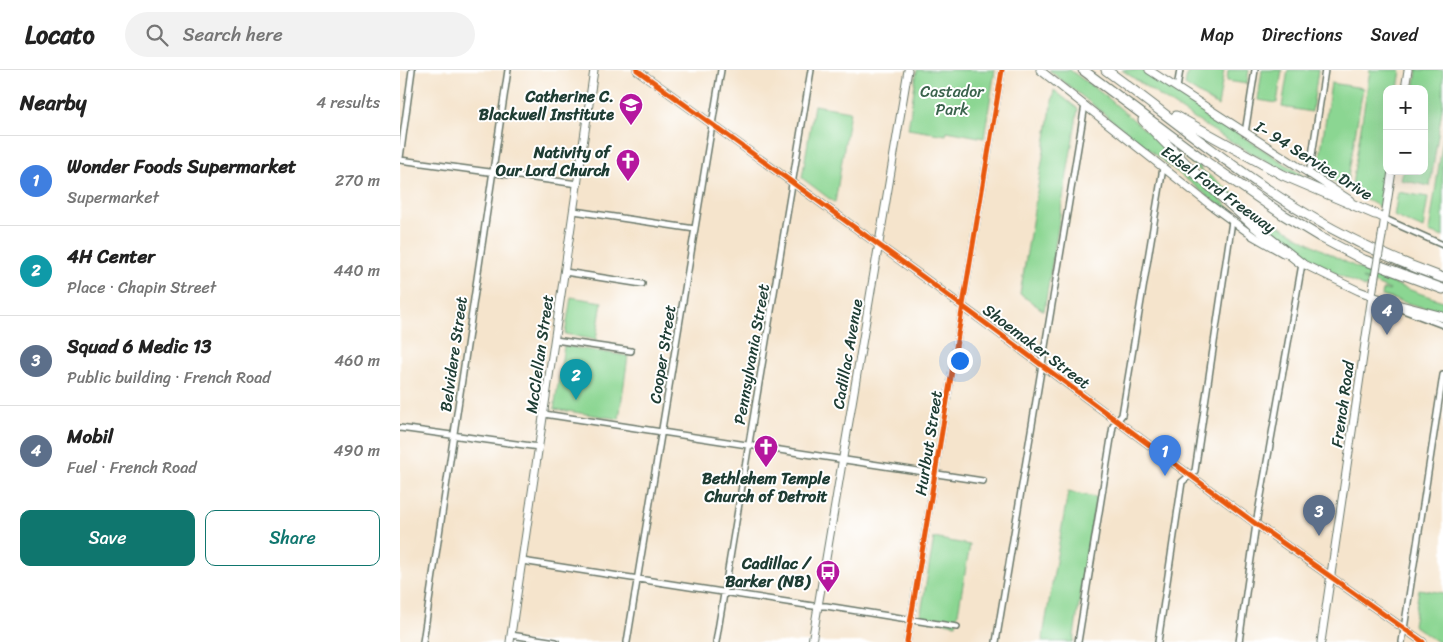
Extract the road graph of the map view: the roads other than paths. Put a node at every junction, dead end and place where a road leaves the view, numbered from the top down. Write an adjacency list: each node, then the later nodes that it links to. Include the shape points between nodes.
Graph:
1 (412, 70): 24 (street)
2 (508, 70): 26 (street, Belvidere Street)
3 (594, 70): 30 (street, McClellan Street)
4 (637, 70): 22 (street, Shoemaker Street)
5 (721, 70): 22 (street, Cooper Street)
6 (811, 70): 29 (street, Pennsylvania Street)
7 (908, 70): 36 (street, Cadillac Avenue)
8 (1002, 70): 45 (street, Hurlbut Street)
9 (1040, 70): 21 (street, Edsel Ford Freeway)
10 (1083, 70): 19 (highway, Edsel Ford Freeway)
11 (1106, 70): 20 (highway, Edsel Ford Freeway)
12 (1149, 70): 18 (street)
13 (1180, 70): 18 (street)
14 (1255, 70): 23 (street)
15 (1325, 70): 27 (street)
16 (1408, 70): 17 (street)
17 (1406, 85)
18 (1177, 88): 23 (street, I- 94 Service Drive)
19 (1122, 99): 38 (highway, via 1195,173); 42 (highway, Edsel Ford Freeway, via 1242,187 1320,237 1364,260)
20 (1147, 99): 32 (highway, via 1276,171); 40 (highway, Edsel Ford Freeway, via 1262,186 1312,217 1365,246)
21 (1085, 105): 25 (street, Edsel Ford Freeway); 50 (street)
22 (712, 124): 29 (street, Shoemaker Street); 35 (street, Cooper Street)
23 (1245, 133): 27 (street, I- 94 Service Drive)
24 (400, 159): 26 (street)
25 (1163, 168): 33 (street, Edsel Ford Freeway); 53 (street, via 1122,415)
26 (493, 172): 30 (street); 56 (street, Belvidere Street)
27 (1309, 175): 32 (street, I- 94 Service Drive)
28 (1391, 175): 34 (street, French Road)
29 (792, 182): 36 (street, Shoemaker Street); 57 (street, Pennsylvania Street)
30 (578, 184): 31 (street, McClellan Street)
31 (574, 211): 35 (street); 39 (street, McClellan Street)
32 (1375, 214): 34 (street, I- 94 Service Drive)
33 (1232, 220): 38 (street, Edsel Ford Freeway); 61 (street, via 1195,471)
34 (1385, 220): 37 (street, I- 94 Service Drive); 43 (street, French Road, bridge)
35 (695, 229): 55 (street, Cooper Street)
36 (879, 245): 45 (street, Shoemaker Street); 59 (street, Cadillac Avenue)
37 (1443, 245)
38 (1302, 264): 43 (street, Edsel Ford Freeway); 63 (street)
39 (564, 272): 41 (street); 48 (street, McClellan Street)
40 (1443, 278)
41 (642, 284)
42 (1443, 289)
43 (1371, 296): 44 (street, Edsel Ford Freeway); 65 (street, French Road)
44 (1397, 305): 46 (highway); 47 (street, via 1408,313)
45 (963, 306): 50 (street, Shoemaker Street); 60 (street, Hurlbut Street)
46 (1443, 317)
47 (1443, 325)
48 (555, 340): 49 (street); 52 (street, McClellan Street)
49 (631, 351)
50 (1043, 365): 53 (street, Shoemaker Street); 79 (street)
51 (1443, 375): 71 (street)
52 (544, 414): 55 (street); 58 (street, McClellan Street)
53 (1117, 421): 61 (street, Shoemaker Street); 80 (street, via 1113,426)
54 (400, 428): 56 (street)
55 (662, 432): 57 (street); 66 (street, Cooper Street)
56 (454, 436): 58 (street); 73 (street, Belvidere Street)
57 (748, 445): 59 (street); 67 (street, Pennsylvania Street)
58 (538, 447): 64 (street, McClellan Street)
59 (843, 459): 60 (street); 68 (street, Cadillac Avenue)
60 (935, 473): 62 (street); 69 (street, Hurlbut Street)
61 (1190, 475): 63 (street, Shoemaker Street); 81 (street, via 1182,482)
62 (983, 481)
63 (1256, 524): 65 (street, Shoemaker Street); 82 (street)
64 (522, 561): 66 (street); 72 (street, McClellan Street)
65 (1331, 577): 71 (street, Shoemaker Street); 83 (street, French Road)
66 (638, 579): 67 (street); 75 (street, Cooper Street)
67 (724, 592): 68 (street); 76 (street, Pennsylvania Street)
68 (818, 606): 69 (street); 77 (street, Cadillac Avenue)
69 (911, 620): 70 (street); 78 (street, Hurlbut Street)
70 (957, 627)
71 (1404, 628): 84 (street); 85 (street, Shoemaker Street)
72 (510, 639): 74 (street)
73 (423, 642)
74 (556, 642)
75 (627, 642)
76 (716, 642)
77 (812, 642)
78 (907, 642)
79 (996, 642)
80 (1078, 642)
81 (1158, 642)
82 (1239, 642)
83 (1321, 642)
84 (1402, 642)
85 (1423, 642)

